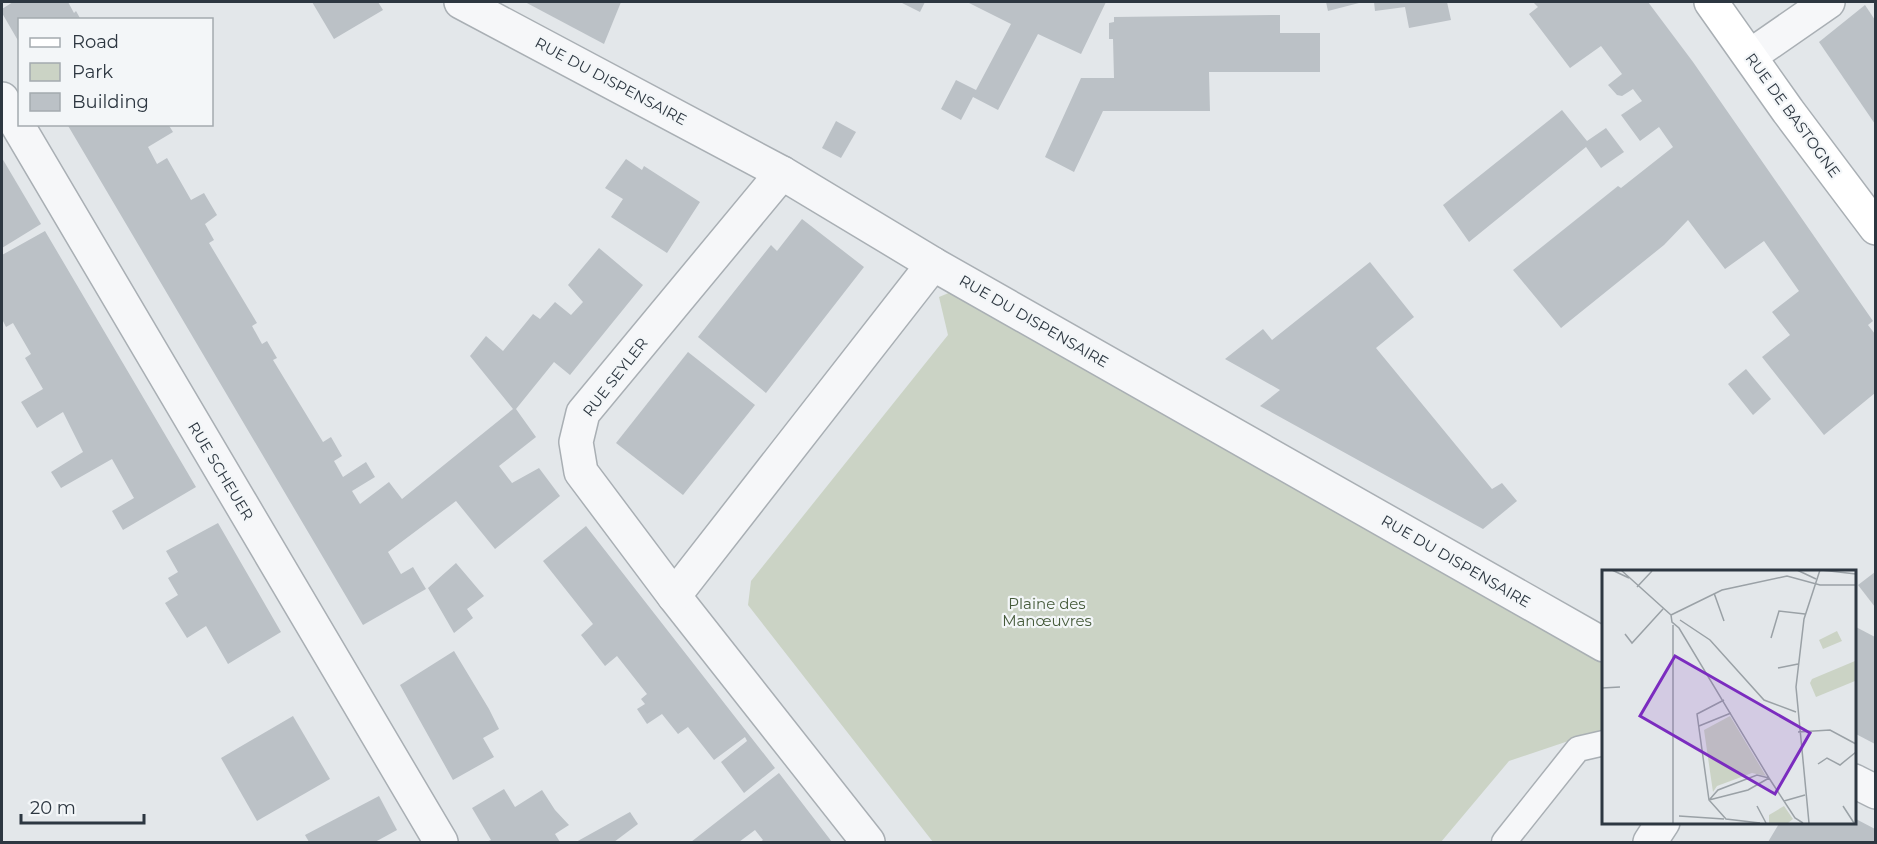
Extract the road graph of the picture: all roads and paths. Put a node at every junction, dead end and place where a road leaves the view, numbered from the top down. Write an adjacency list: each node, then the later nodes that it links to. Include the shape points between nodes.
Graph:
1 (461, 2): 6 (street, RUE DU DISPENSAIRE)
2 (1711, 2): 4 (main road, RUE DE BASTOGNE)
3 (1828, 2): 4 (street)
4 (1750, 56): 7 (main road, RUE DE BASTOGNE)
5 (2, 99): 15 (street, RUE SCHEUER)
6 (783, 173): 8 (street, RUE DU DISPENSAIRE); 9 (street, RUE SEYLER, via 583,413 576,442 581,472)
7 (1875, 228)
8 (933, 264): 9 (street); 10 (street, RUE DU DISPENSAIRE)
9 (674, 596): 16 (street, RUE SEYLER)
10 (1602, 644)
11 (1602, 743): 17 (lane, via 1578,749)
12 (1856, 782): 13 (street)
13 (1875, 792)
14 (1662, 823): 18 (street)
15 (441, 843)
16 (868, 843)
17 (1504, 843)
18 (1650, 843)

